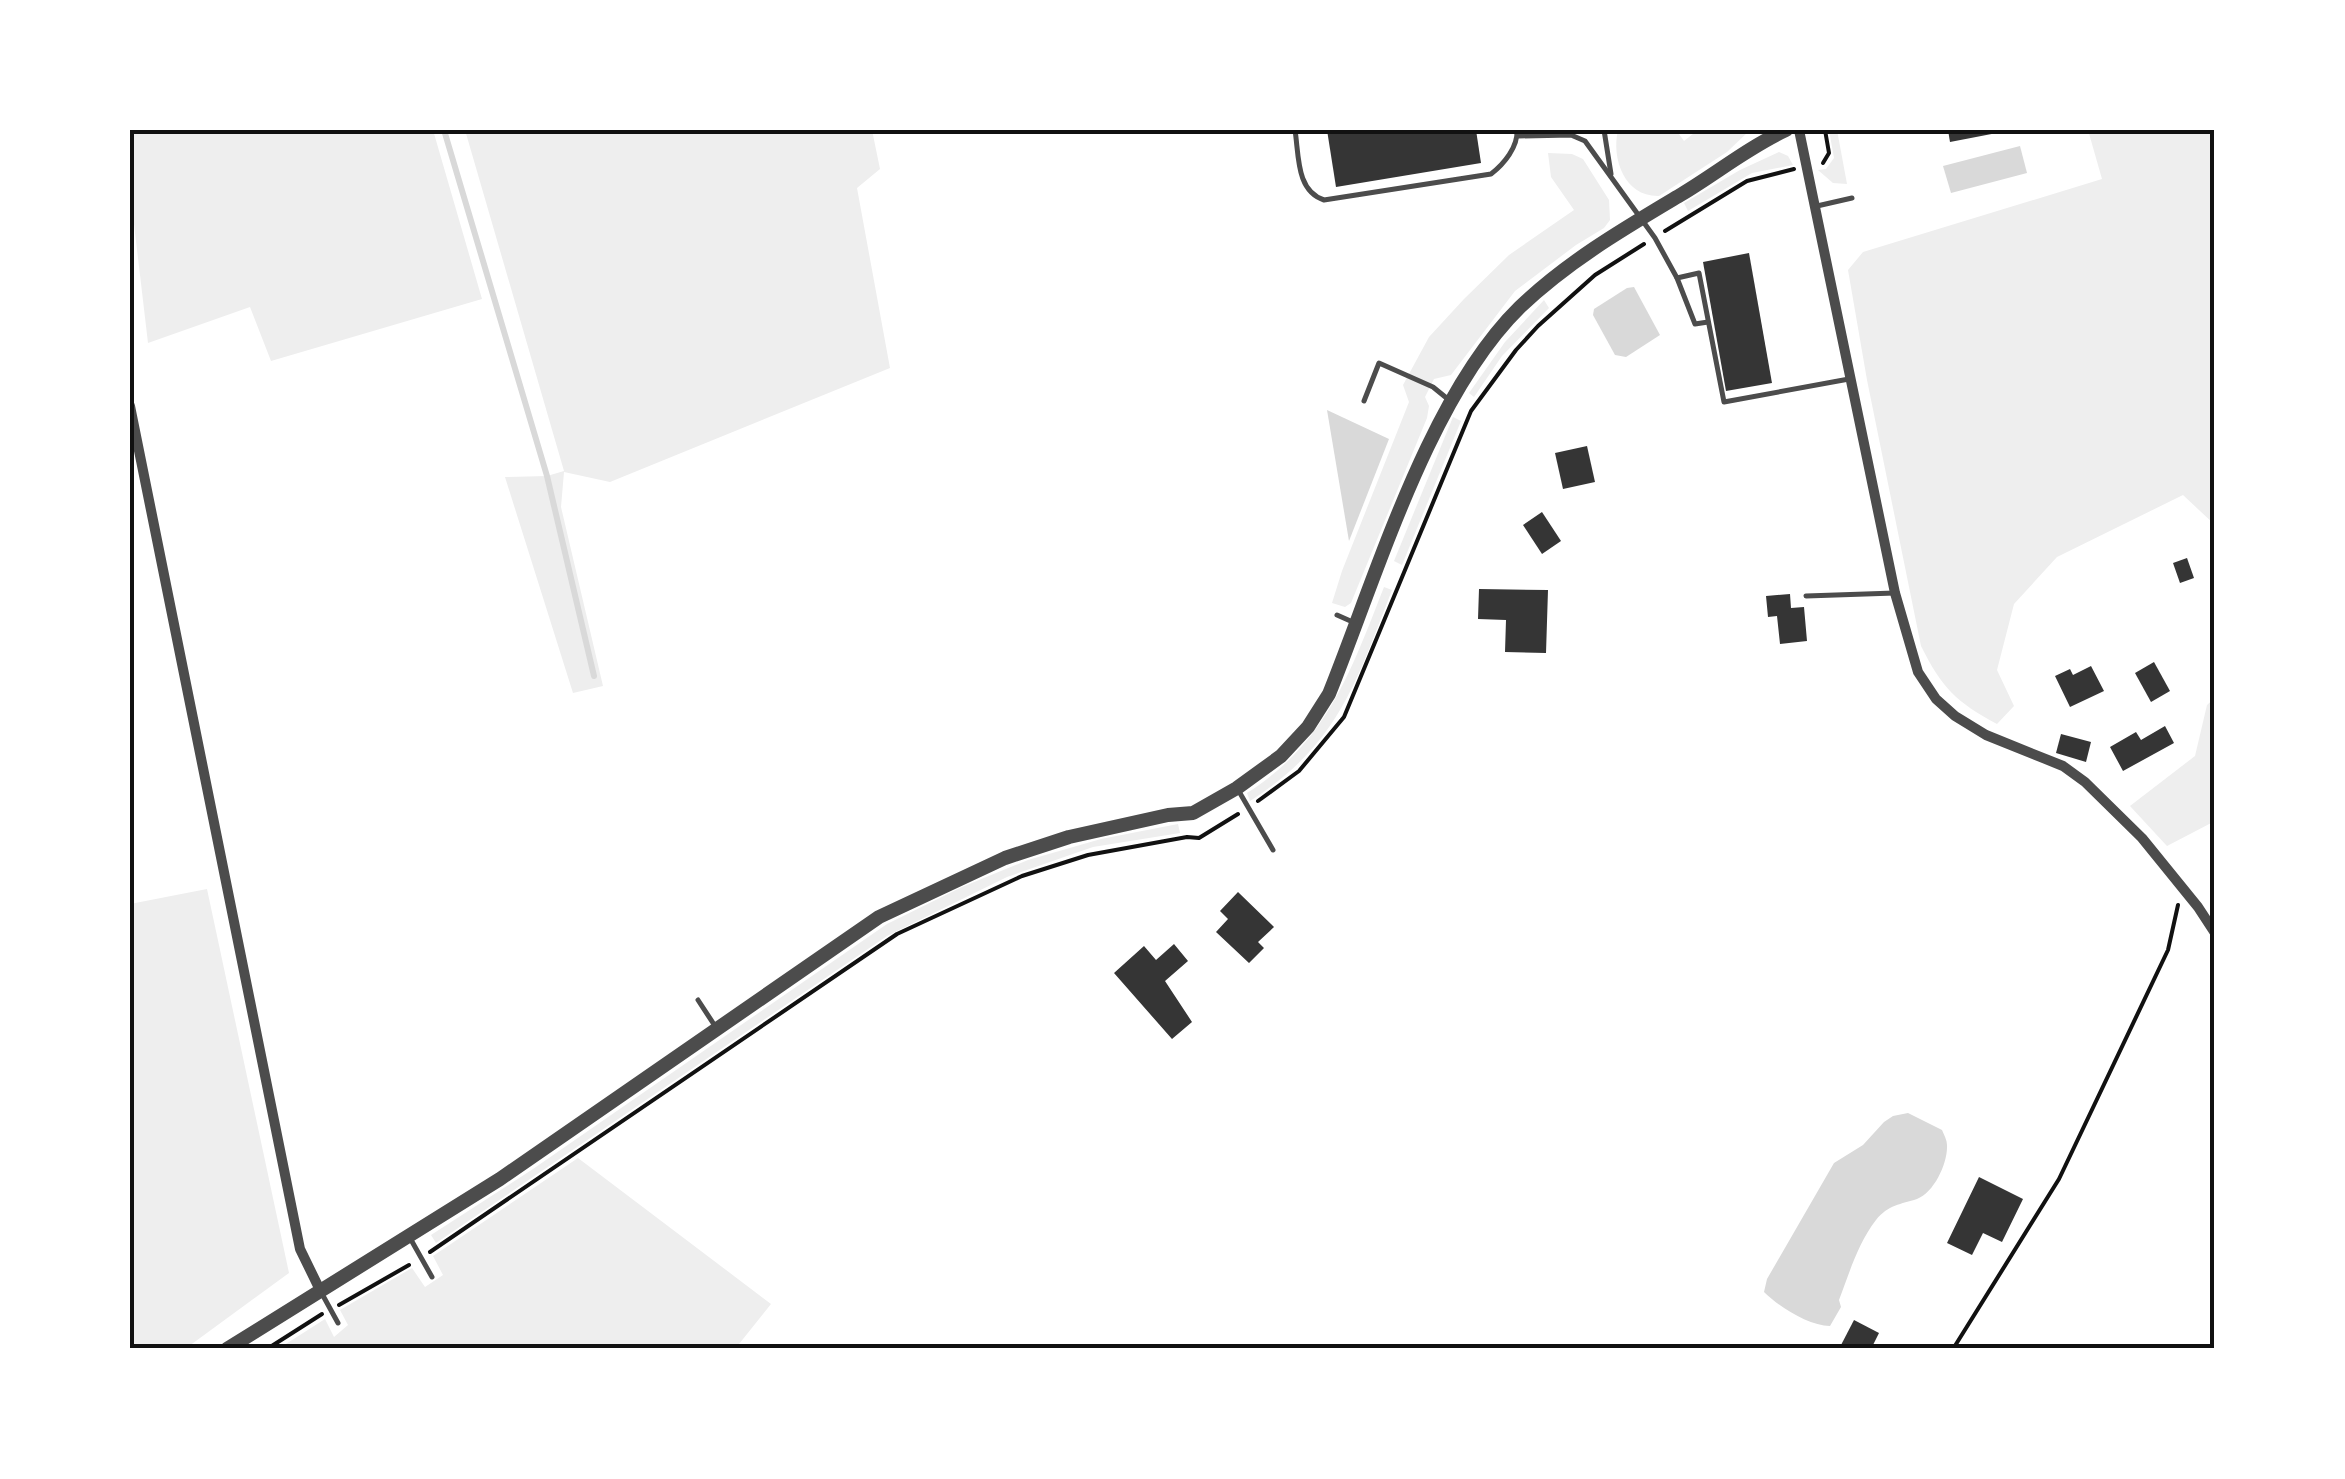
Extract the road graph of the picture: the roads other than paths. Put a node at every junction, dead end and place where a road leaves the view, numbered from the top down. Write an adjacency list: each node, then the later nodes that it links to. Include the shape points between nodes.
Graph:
1 (1295, 130): 5 (lane, via 1304,185 1324,200 1491,174)
2 (1604, 130): 6 (lane)
3 (1786, 130): 9 (street)
4 (1799, 130): 8 (street)
5 (1518, 133): 6 (lane, via 1585,141)
6 (1612, 176): 9 (lane)
7 (1852, 198): 8 (lane)
8 (1814, 207): 12 (street)
9 (1639, 219): 10 (lane); 14 (street, via 1554,276 1518,310)
10 (1677, 278): 11 (lane, via 1695,324); 11 (lane, via 1699,273)
11 (1708, 322): 12 (lane, via 1724,402)
12 (1852, 378): 16 (street)
13 (1364, 401): 14 (lane, via 1379,363)
14 (1452, 402): 19 (street)
15 (130, 406): 27 (street, via 300,1249)
16 (1895, 593): 17 (lane); 22 (street, via 1918,672 1936,700 1986,735 2063,766 2085,782 2142,838)
17 (1806, 596)
18 (1337, 615): 19 (lane)
19 (1357, 624): 20 (street, via 1330,694 1308,727)
20 (1237, 788): 21 (lane); 24 (street, via 1193,813 1069,837 971,872 880,917)
21 (1273, 850)
22 (2215, 933)
23 (698, 1000): 24 (lane)
24 (716, 1028): 25 (street)
25 (410, 1238): 26 (lane); 27 (street)
26 (432, 1277)
27 (320, 1290): 28 (lane); 29 (street)
28 (338, 1323)
29 (227, 1349)

